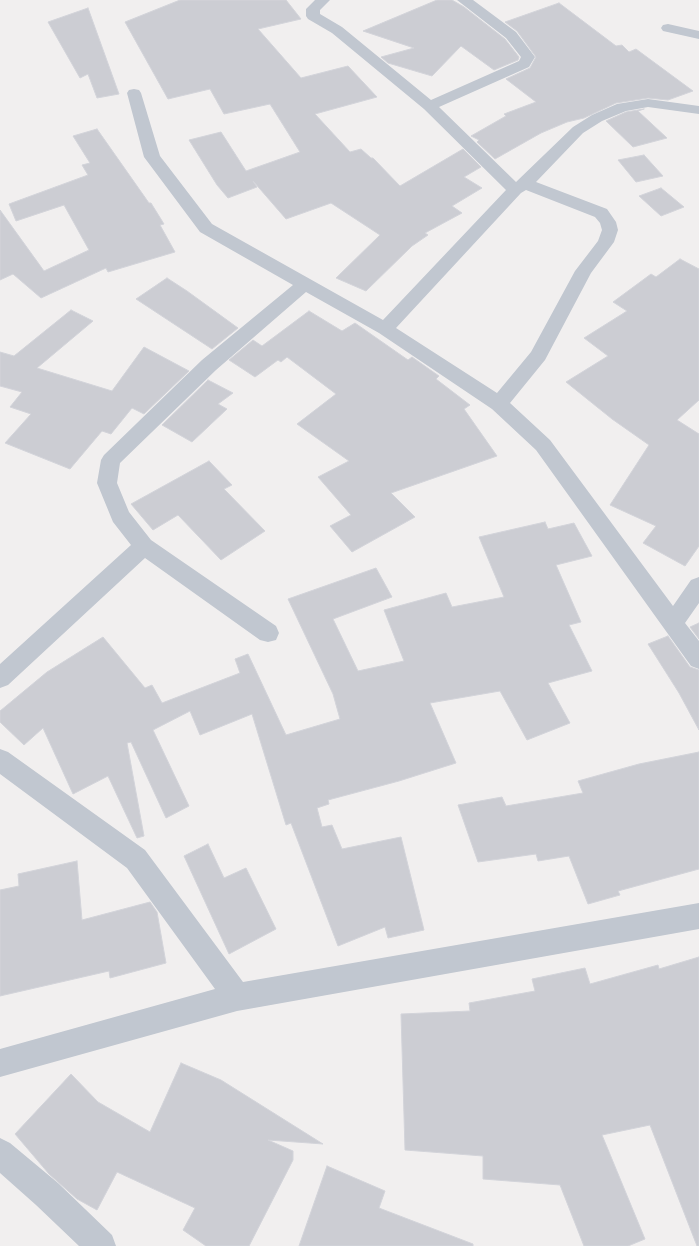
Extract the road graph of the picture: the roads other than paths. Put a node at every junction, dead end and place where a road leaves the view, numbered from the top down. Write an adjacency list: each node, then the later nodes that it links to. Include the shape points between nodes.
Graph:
1 (323, 0): 6 (street, via 313,10 313,16 337,30)
2 (464, 0): 6 (street, via 511,35 528,57 524,64)
3 (668, 28): 4 (street)
4 (699, 35)
5 (134, 93): 9 (street, via 152,157 206,228)
6 (429, 106): 8 (street)
7 (699, 110): 8 (street, via 648,103 622,107 578,130)
8 (520, 187): 10 (street); 11 (street, via 601,213 610,230 606,242 584,271 539,355)
9 (304, 285): 10 (street); 12 (street, via 209,365 111,460 107,483 120,516)
10 (385, 329): 11 (street)
11 (499, 404): 14 (street, via 543,445)
12 (144, 546): 15 (street); 17 (street)
13 (699, 586): 14 (street)
14 (673, 624): 16 (street)
15 (268, 633)
16 (699, 659)
17 (0, 678)
18 (0, 760): 20 (street, via 136,859)
19 (699, 916): 20 (street)
20 (237, 997): 21 (street)
21 (0, 1063)
22 (0, 1153): 23 (street)
23 (101, 1246)

